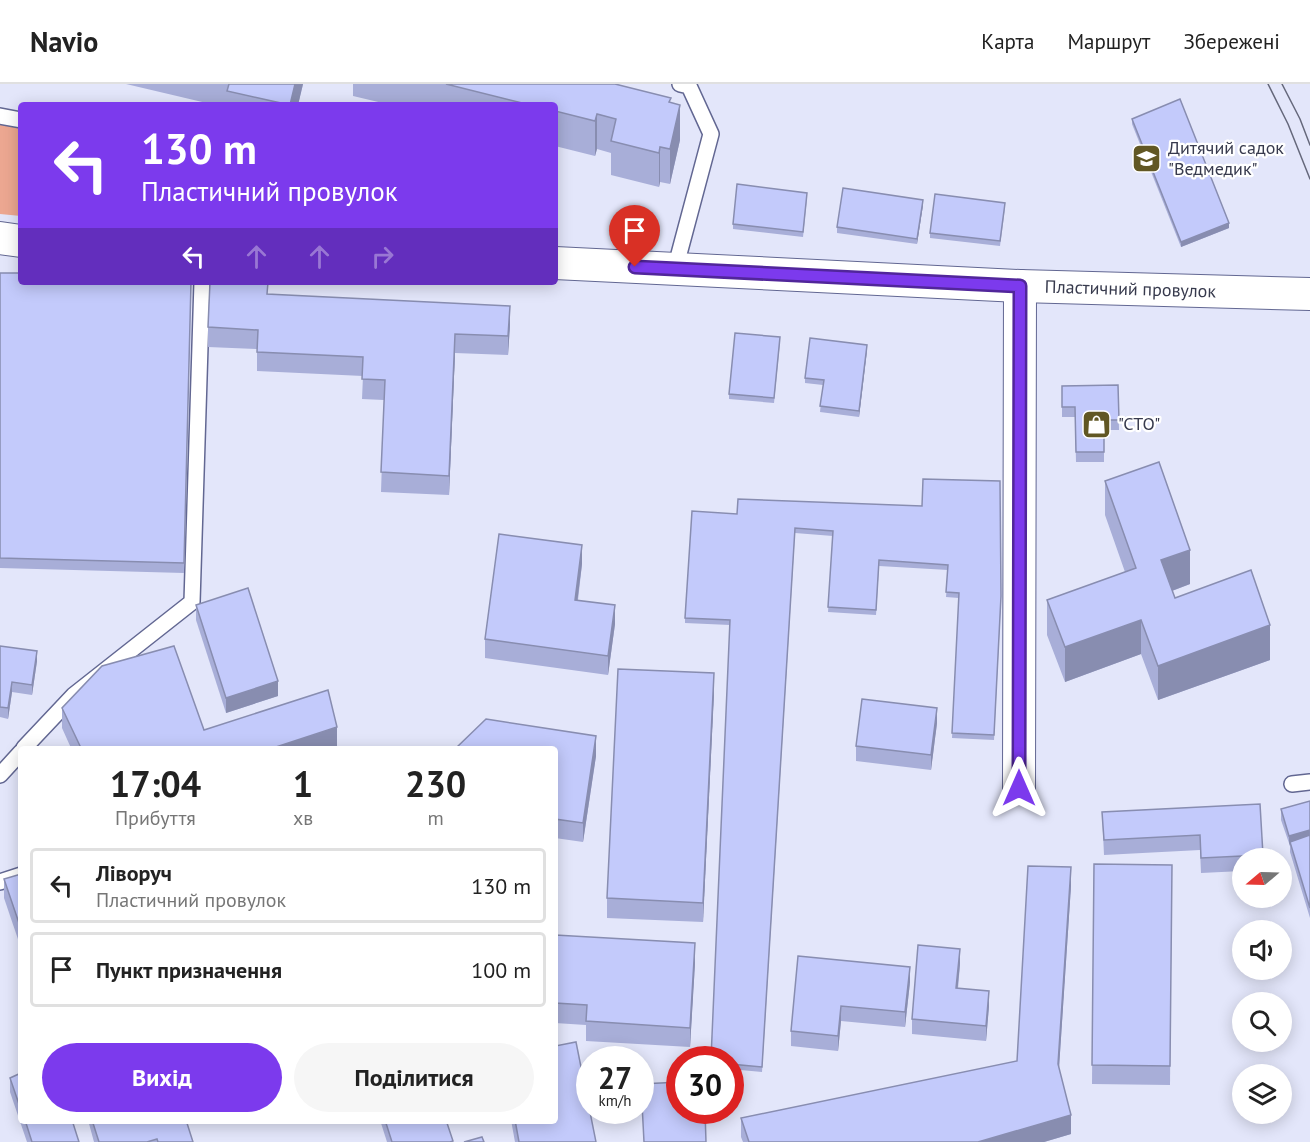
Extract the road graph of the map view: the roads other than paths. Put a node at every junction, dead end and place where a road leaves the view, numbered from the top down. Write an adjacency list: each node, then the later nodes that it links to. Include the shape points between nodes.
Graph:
1 (687, 85): 7 (lane, via 711,134)
2 (0, 116): 3 (lane)
3 (18, 119)
4 (0, 238): 5 (street)
5 (18, 240)
6 (558, 263): 7 (street, Пластичний провулок)
7 (675, 269): 9 (street, Пластичний провулок)
8 (202, 285): 11 (lane, via 192,602 74,695)
9 (1020, 286): 10 (street, Пластичний провулок); 16 (street)
10 (1310, 294)
11 (26, 746)
12 (18, 755): 13 (lane)
13 (0, 775)
14 (1310, 782): 15 (lane)
15 (1292, 784)
16 (1019, 788)
17 (18, 876): 18 (lane)
18 (0, 882)

